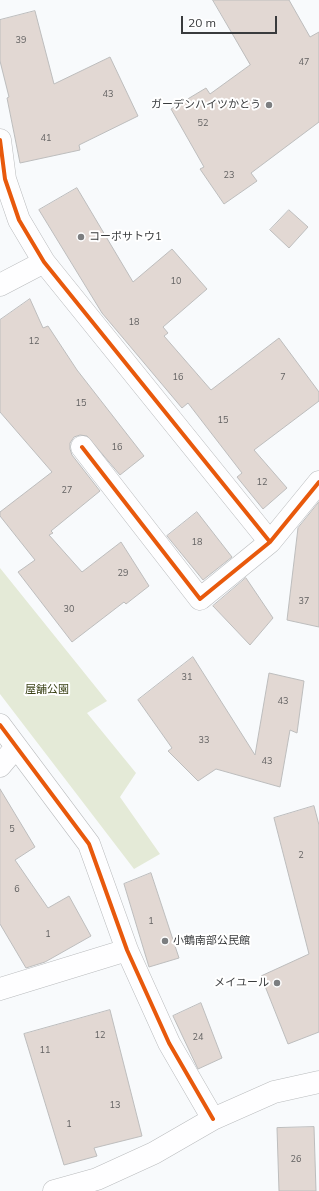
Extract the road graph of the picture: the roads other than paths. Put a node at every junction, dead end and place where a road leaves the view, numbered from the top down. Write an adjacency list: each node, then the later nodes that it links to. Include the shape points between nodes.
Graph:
1 (0, 140): 2 (street, via 5,179 19,220)
2 (44, 262): 3 (street); 6 (street)
3 (0, 285)
4 (82, 447): 6 (street, via 200,599)
5 (319, 482): 6 (street)
6 (270, 542)
7 (0, 725): 8 (street)
8 (16, 747): 9 (street); 10 (street, via 89,844)
9 (0, 766)
10 (127, 950): 11 (street); 13 (street, via 169,1043)
11 (0, 989)
12 (319, 1082): 13 (street, via 274,1092)
13 (213, 1119): 14 (street, via 154,1153 97,1179)
14 (54, 1191)

